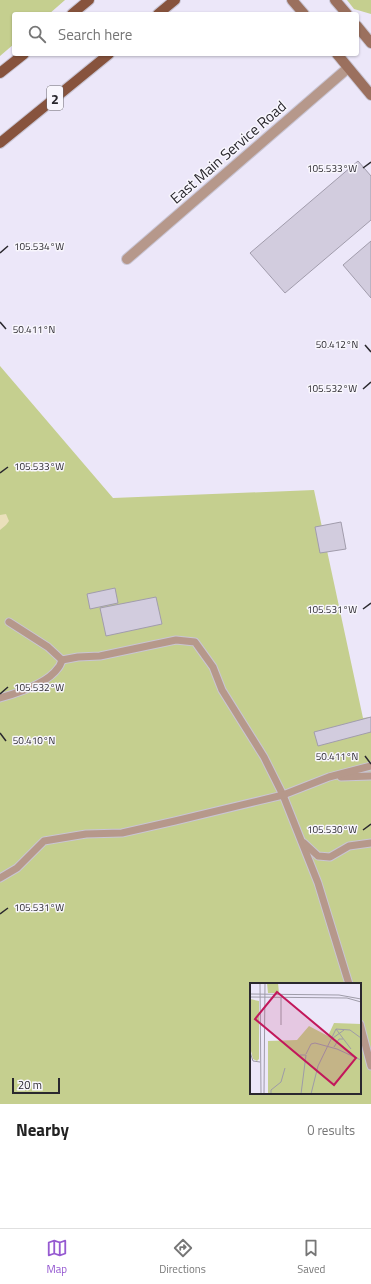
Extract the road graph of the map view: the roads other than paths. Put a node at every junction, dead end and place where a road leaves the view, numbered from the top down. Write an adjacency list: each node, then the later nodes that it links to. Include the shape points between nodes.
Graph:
1 (90, 0): 5 (main road)
2 (175, 0): 6 (main road)
3 (292, 0): 7 (main road)
4 (335, 0): 8 (main road)
5 (75, 12)
6 (160, 12)
7 (302, 12)
8 (345, 12)
9 (359, 28): 10 (main road)
10 (371, 43)
11 (21, 56): 15 (main road)
12 (107, 56): 17 (main road, 2)
13 (339, 56): 14 (main road)
14 (348, 68): 16 (main road); 18 (street, East Main Service Road)
15 (0, 73)
16 (371, 96)
17 (0, 143)
18 (127, 259)
19 (9, 622): 20 (lane, via 48,647)
20 (62, 660): 21 (lane, via 58,669 45,680 24,691); 25 (lane, via 100,656 176,640 194,642 213,667 222,690 264,757)
21 (0, 698)
22 (371, 766): 24 (lane)
23 (371, 776): 24 (lane)
24 (330, 777): 25 (lane)
25 (283, 795): 26 (lane); 28 (lane, via 122,832 86,834 44,841 18,868)
26 (302, 841): 27 (lane, via 318,856 330,857 349,846); 29 (lane, via 318,883)
27 (371, 843)
28 (0, 878)
29 (349, 983)
30 (361, 1028): 31 (lane)
31 (371, 1066)

